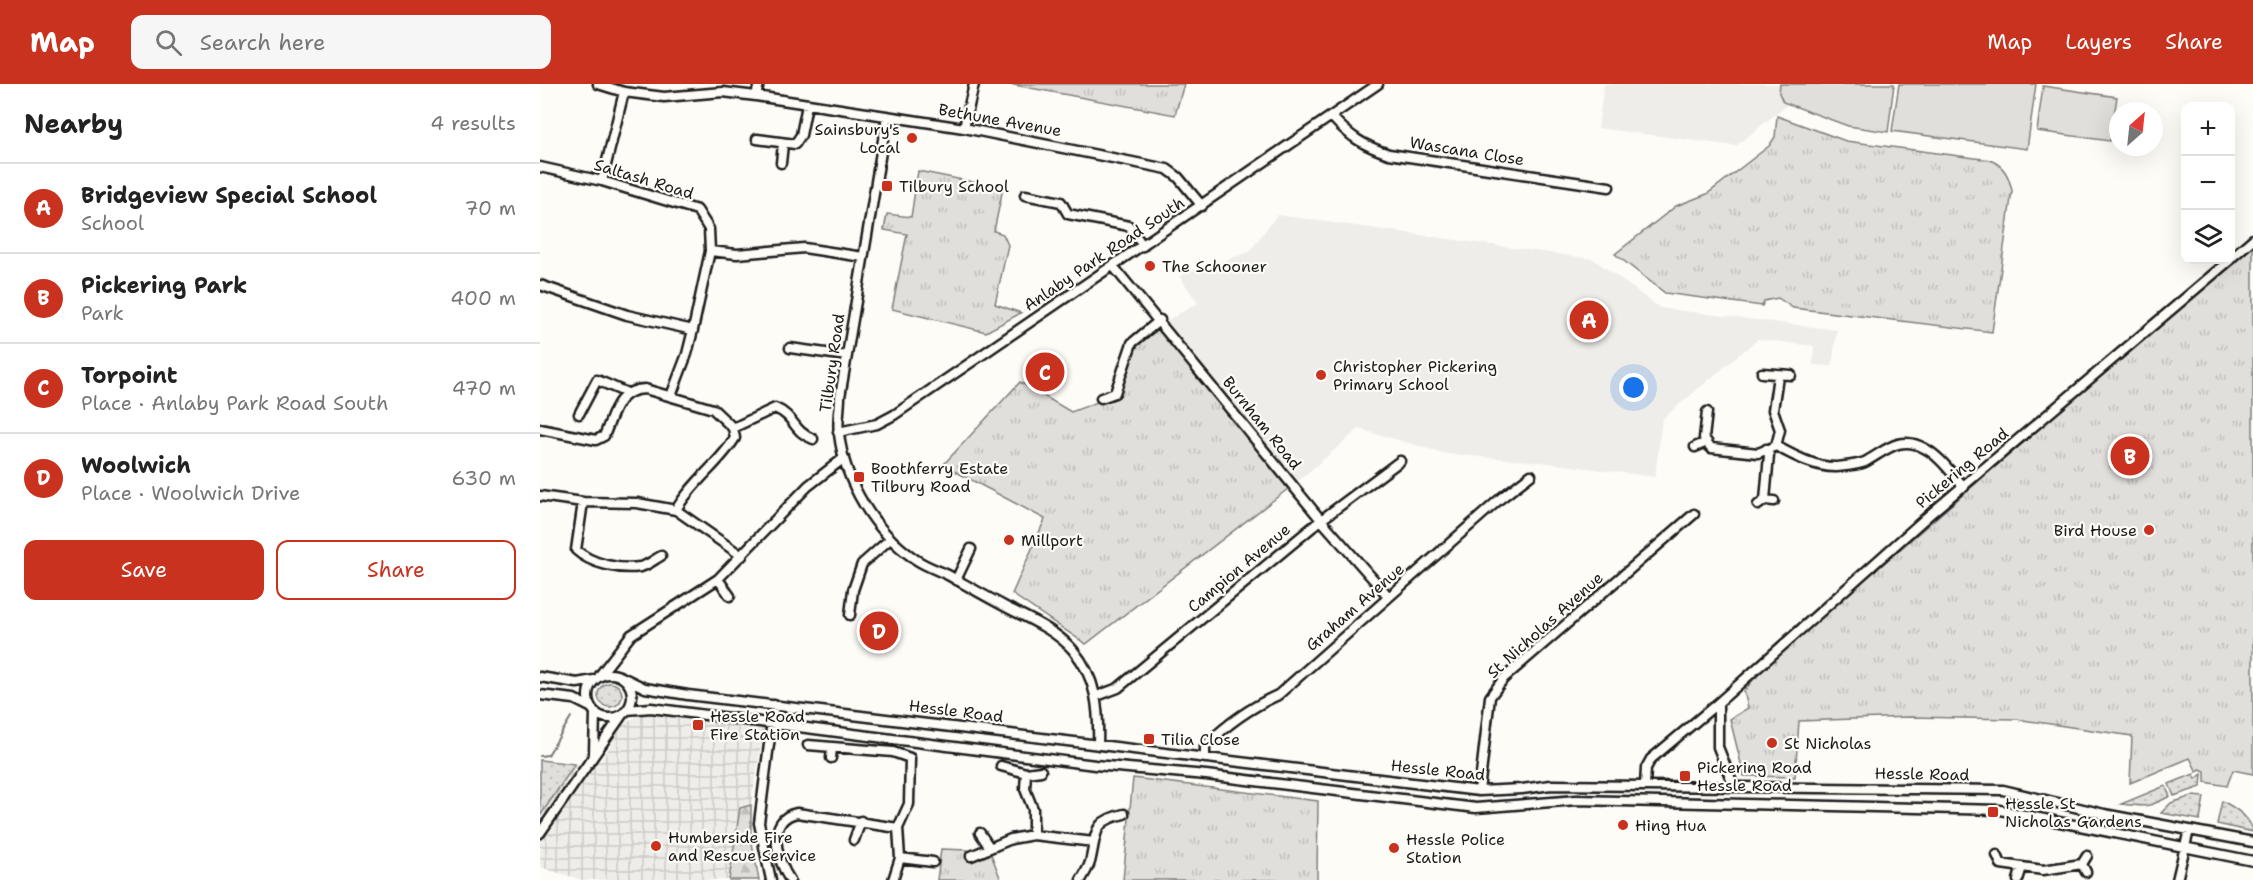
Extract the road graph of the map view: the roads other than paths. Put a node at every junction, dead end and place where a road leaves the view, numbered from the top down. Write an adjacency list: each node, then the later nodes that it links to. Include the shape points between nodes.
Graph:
1 (598, 84): 5 (street, Bethune Avenue)
2 (759, 84): 6 (street)
3 (974, 84): 10 (street)
4 (1378, 84): 9 (street, Anlaby Park Road South)
5 (624, 92): 6 (street, Bethune Avenue, via 664,97 723,92); 15 (street)
6 (756, 96): 7 (street, Bethune Avenue)
7 (807, 105): 8 (street, Bethune Avenue); 12 (street, via 801,135 795,144)
8 (887, 116): 10 (street, Bethune Avenue); 23 (street, Tilbury Road)
9 (1332, 117): 16 (street, Wascana Close, via 1363,146 1389,154); 18 (street, Anlaby Park Road South)
10 (964, 128): 18 (street, Bethune Avenue, via 1167,169)
11 (757, 139): 12 (street)
12 (783, 144): 13 (street)
13 (781, 163)
14 (540, 168): 15 (street, Saltash Road)
15 (602, 181): 21 (street, Saltash Road, via 697,210 709,230)
16 (1609, 187)
17 (1025, 195): 20 (street, via 1060,202 1068,214 1129,226)
18 (1202, 206): 20 (street, Anlaby Park Road South)
19 (2253, 239): 22 (street, Pickering Road)
20 (1143, 246): 25 (street, Anlaby Park Road South)
21 (710, 251): 23 (street, via 737,254 804,248); 28 (street, Saltash Road)
22 (2235, 255)
23 (862, 257): 30 (street, Tilbury Road)
24 (2224, 264): 50 (street, Pickering Road)
25 (1113, 266): 27 (street, Burnham Road); 41 (street, Anlaby Park Road South, via 894,415 877,424)
26 (540, 285): 28 (street, via 627,315)
27 (1160, 320): 36 (street, via 1132,343 1115,393); 56 (street, Burnham Road)
28 (693, 330): 35 (street, Saltash Road)
29 (790, 348): 30 (street)
30 (847, 356): 41 (street, Tilbury Road)
31 (1762, 373): 33 (street)
32 (1791, 375): 33 (street)
33 (1778, 376): 44 (street, via 1773,410 1780,430)
34 (627, 393): 35 (street, via 645,390); 38 (street, via 597,380); 40 (street, via 604,436 596,440)
35 (671, 396): 39 (street, via 713,409)
36 (1101, 398)
37 (1707, 412): 43 (street)
38 (579, 414)
39 (733, 428): 42 (street, via 775,408 788,413 800,435); 54 (street, via 735,438 730,447)
40 (540, 429)
41 (838, 432): 47 (street, Tilbury Road)
42 (813, 439)
43 (1707, 442): 45 (street); 46 (street, via 1711,448 1758,453)
44 (1776, 446): 46 (street); 50 (street, via 1809,462 1835,467 1863,463 1889,446 1922,446)
45 (1695, 447)
46 (1766, 449): 53 (street)
47 (844, 458): 57 (street, Tilbury Road, via 861,501); 60 (street, via 808,486)
48 (1400, 461): 56 (street, Campion Avenue)
49 (1531, 475): 64 (street, Graham Avenue)
50 (1964, 487): 72 (street, Pickering Road)
51 (540, 495): 52 (street)
52 (583, 502): 54 (street, via 637,503); 59 (street, via 576,550 584,557 642,567)
53 (1766, 502)
54 (676, 510): 60 (street)
55 (1694, 514): 88 (street, St Nicholas Avenue, via 1504,678 1490,698)
56 (1321, 520): 64 (street, Burnham Road); 71 (street, Campion Avenue, via 1118,688)
57 (890, 539): 62 (street, Tilbury Road, via 914,558); 65 (street, via 862,564)
58 (972, 549): 62 (street)
59 (661, 556)
60 (742, 556): 61 (street)
61 (718, 579): 63 (street); 66 (street, via 631,635)
62 (956, 580): 71 (street, Tilbury Road, via 1064,641 1089,676)
63 (730, 596)
64 (1389, 597): 82 (street, Graham Avenue, via 1278,696 1252,706 1220,730 1205,746)
65 (850, 615)
66 (618, 651): 67 (street); 69 (street)
67 (621, 676): 69 (street); 73 (street, Hessle Road, via 656,690); 75 (street, via 631,688 631,703)
68 (540, 677): 69 (street, via 577,683)
69 (597, 678): 74 (street, via 587,693)
70 (540, 695): 74 (street, via 574,699)
71 (1097, 696): 78 (street, Tilbury Road)
72 (1718, 703): 86 (street, Pickering Road, via 1651,759); 87 (street, via 1718,747)
73 (774, 705): 76 (street); 78 (street, Hessle Road)
74 (592, 710): 75 (street, via 608,718); 80 (street)
75 (625, 712): 76 (street, Hessle Road, via 651,708); 80 (street)
76 (772, 722): 93 (street, Hessle Road, via 1095,765 1476,808 1577,800 2000,810); 110 (street, via 759,823)
77 (808, 745): 79 (street)
78 (1098, 745): 82 (street, Hessle Road)
79 (832, 748): 81 (street); 92 (street, via 893,752 910,758 909,804)
80 (594, 753): 95 (street)
81 (831, 758)
82 (1206, 759): 88 (street, Hessle Road)
83 (1001, 766): 85 (street)
84 (1041, 771): 85 (street)
85 (1026, 772): 97 (street, via 1025,789 1033,809)
86 (1645, 786): 87 (street, Hessle Road); 88 (street, Hessle Road, via 1551,784)
87 (1734, 787): 90 (street, Hessle Road, via 2003,790)
88 (1479, 791)
89 (1124, 814): 99 (street, via 1101,823)
90 (2104, 814): 93 (street); 94 (street, Hessle Road)
91 (861, 821): 92 (street); 98 (street); 111 (street, via 789,814 780,822 777,834 781,867)
92 (898, 828): 105 (street)
93 (2100, 829): 101 (street, Hessle Road)
94 (2189, 830): 100 (street, Hessle Road); 101 (street)
95 (540, 833)
96 (980, 833): 102 (street)
97 (1034, 835): 99 (street); 102 (street)
98 (854, 840)
99 (1094, 842): 113 (street, via 1091,861)
100 (2253, 842)
101 (2185, 846): 106 (street, Hessle Road); 115 (street)
102 (990, 848): 104 (street)
103 (1997, 855): 109 (street, via 2001,864)
104 (971, 856)
105 (900, 858): 107 (street); 112 (street)
106 (2253, 861)
107 (933, 862)
108 (2085, 864): 109 (street, via 2043,870)
109 (2022, 867): 114 (street)
110 (771, 880)
111 (790, 880)
112 (893, 880)
113 (1081, 880)
114 (2018, 880)
115 (2177, 880)

